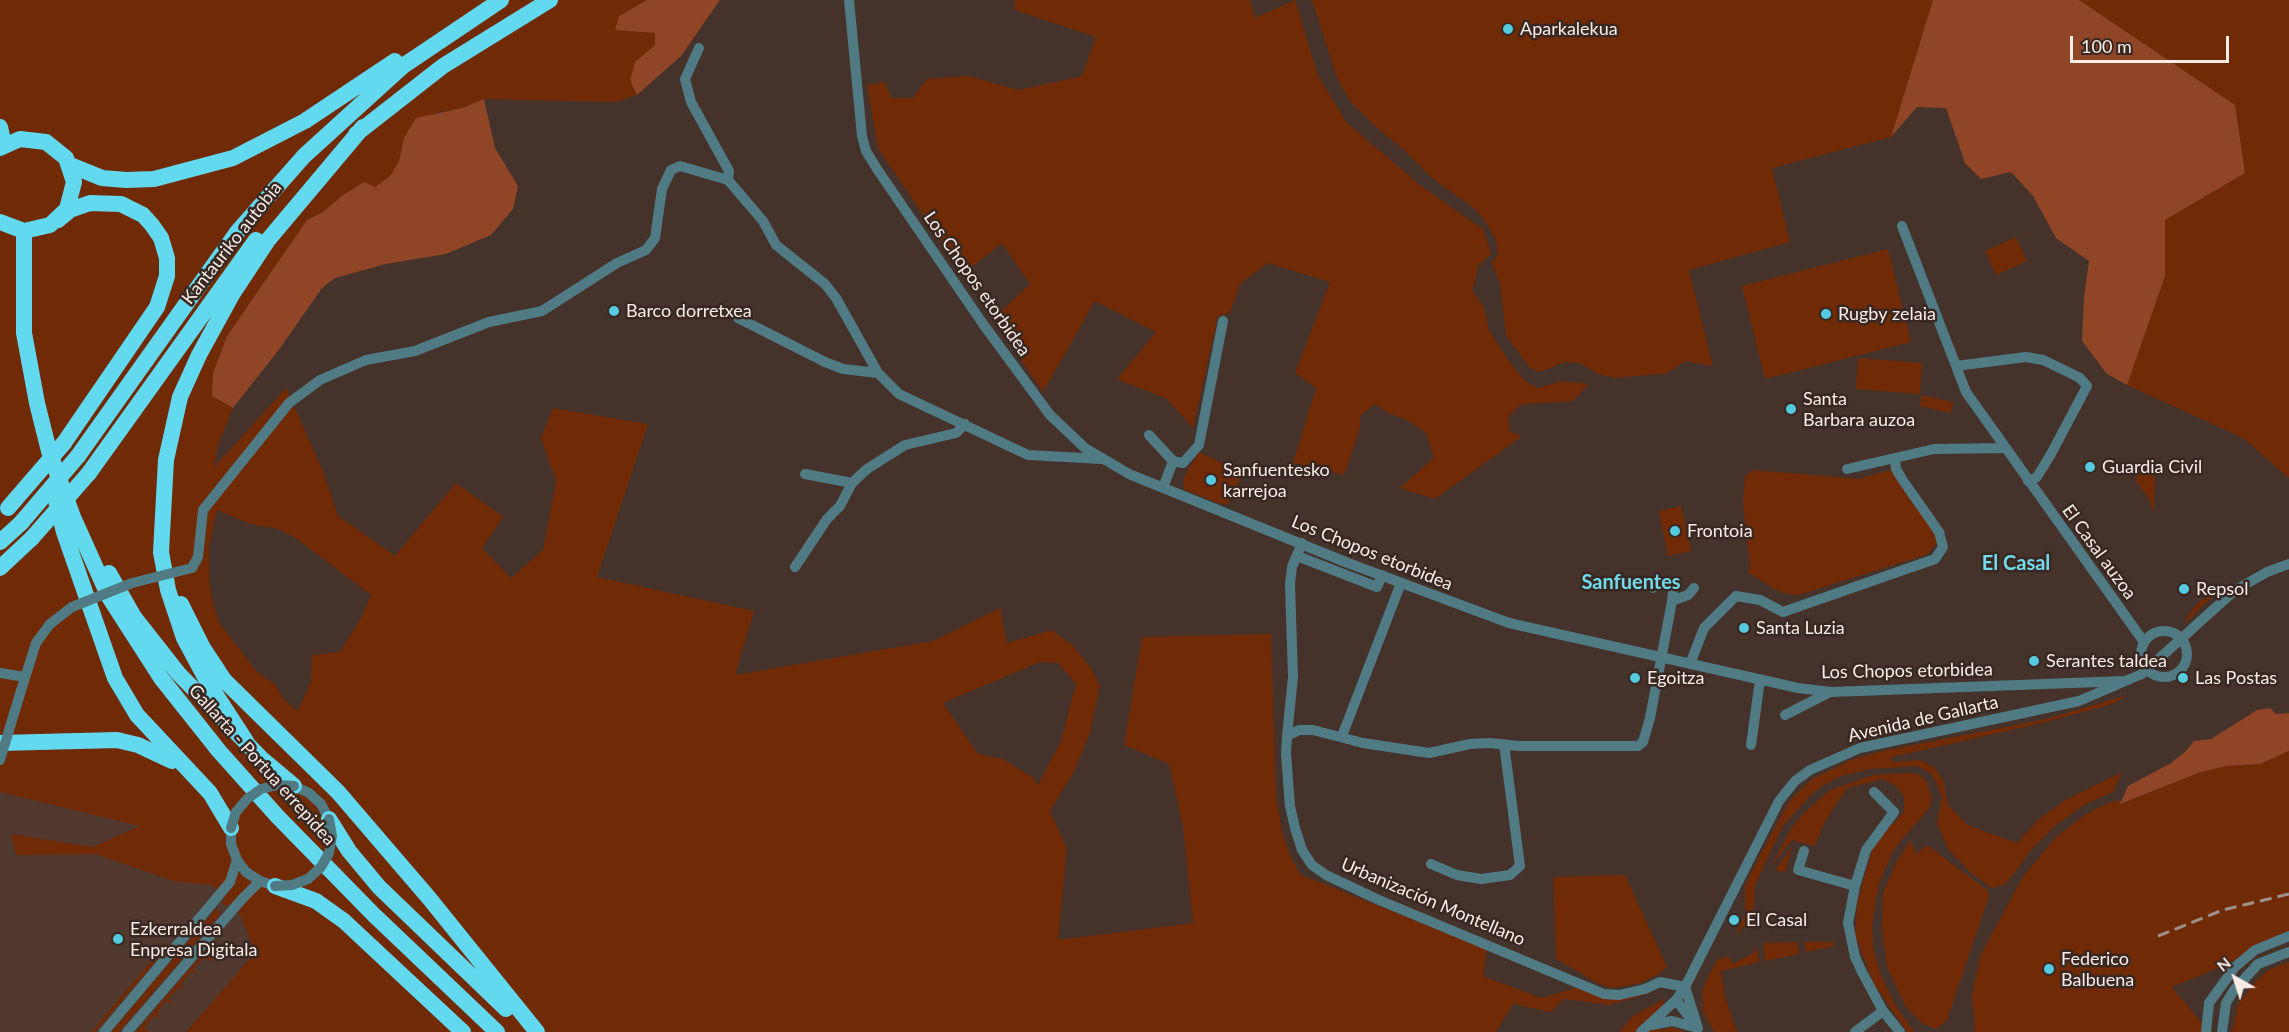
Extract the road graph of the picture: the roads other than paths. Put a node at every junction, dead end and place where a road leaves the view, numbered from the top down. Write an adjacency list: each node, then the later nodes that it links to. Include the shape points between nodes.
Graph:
1 (550, 0): 6 (highway, Kantauriko autobia, via 460,55)
2 (849, 0): 22 (street, Los Chopos etorbidea, via 866,151 1040,403 1066,432)
3 (494, 4): 8 (highway, via 458,19 305,121 233,158 154,178 102,178); 32 (highway, Kantauriko autobia, bridge, via 403,66 332,128 290,172 219,257 78,456)
4 (699, 48): 9 (street, via 685,80 691,102 729,171)
5 (0, 127): 7 (highway)
6 (363, 128): 30 (highway, via 268,240 199,355 180,397 166,460); 37 (highway, Kantauriko autobia, bridge, via 294,194 258,237 89,473)
7 (2, 146): 8 (highway, via 20,139 46,142 60,151)
8 (70, 165): 10 (highway, via 72,196)
9 (728, 180): 17 (street, via 764,221 784,254 825,284 837,298); 49 (street, bridge, via 689,167 670,170 662,189 655,238 646,250 617,263 542,311 489,322 415,351 366,360 320,380 289,402 203,510 198,557 192,568 132,583 72,607 50,624 36,643)
10 (58, 220): 13 (highway); 31 (highway, bridge, via 70,210 90,203 121,204 143,215 161,238 167,276 158,307 64,443)
11 (0, 222): 13 (highway)
12 (1902, 226): 16 (street, El Casal auzoa)
13 (24, 231): 21 (highway, Gallarta - Portua errepidea, via 24,333)
14 (738, 318): 17 (street, via 825,362 843,369)
15 (1223, 321): 24 (street, via 1199,445 1183,463)
16 (1956, 366): 20 (street, El Casal auzoa, via 1966,392); 27 (street, via 2026,357 2043,360 2080,378 2087,387 2037,477)
17 (878, 373): 18 (street, via 909,400)
18 (965, 424): 22 (street, via 1028,455); 28 (street, via 956,433 905,445)
19 (1149, 435): 24 (street)
20 (2005, 448): 23 (street, via 1934,449); 27 (street, El Casal auzoa)
21 (49, 451): 58 (highway, via 134,617 178,673); 63 (highway, via 64,532 115,678 137,715); 83 (highway, Gallarta - Portua errepidea, via 109,597 189,716 286,825 411,953)
22 (1102, 459): 29 (street, Los Chopos etorbidea)
23 (1895, 459): 25 (street); 46 (street, via 1896,469 1939,532 1943,547 1935,559 1783,612 1760,600 1736,596 1704,628)
24 (1173, 461): 29 (street)
25 (1847, 469)
26 (805, 474): 28 (street)
27 (2028, 481): 44 (street, El Casal auzoa)
28 (852, 483): 36 (street)
29 (1163, 488): 33 (street, Los Chopos etorbidea)
30 (162, 506): 58 (highway, via 161,552 168,590 184,638); 85 (highway, via 167,553 181,604 203,648 225,680 338,792)
31 (4, 512)
32 (0, 542)
33 (1302, 543): 34 (street, Urbanización Montellano); 38 (street, Los Chopos etorbidea)
34 (1297, 556): 38 (street, via 1377,587); 56 (street, Urbanización Montellano, via 1290,584 1293,677)
35 (2289, 564): 43 (street, Avenida de Gallarta, via 2234,591)
36 (795, 567)
37 (0, 568)
38 (1382, 575): 39 (street, Los Chopos etorbidea)
39 (1401, 583): 45 (street, Los Chopos etorbidea, via 1509,623); 57 (street)
40 (1653, 588): 42 (street, via 1659,582 1668,583 1673,591)
41 (1694, 588): 42 (street)
42 (1672, 602): 45 (street)
43 (2181, 637): 44 (street, via 2162,631); 47 (street, Avenida de Gallarta); 47 (street, via 2188,658 2181,671 2167,678)
44 (2145, 642): 47 (street, via 2141,656)
45 (1663, 658): 46 (street, Los Chopos etorbidea); 60 (street, via 1646,734 1638,746)
46 (1690, 664): 50 (street, Los Chopos etorbidea)
47 (2147, 670): 51 (street, Avenida de Gallarta)
48 (2, 673): 49 (street)
49 (25, 677): 62 (street, bridge)
50 (1760, 680): 53 (street, Los Chopos etorbidea); 61 (street)
51 (2125, 681): 52 (street, Los Chopos etorbidea); 54 (street, Avenida de Gallarta)
52 (2070, 682): 53 (street, Los Chopos etorbidea); 54 (street)
53 (1831, 692): 55 (street)
54 (2079, 701): 75 (street, Avenida de Gallarta, via 1860,748 1810,770 1779,801)
55 (1785, 715)
56 (1287, 736): 57 (street, via 1299,730 1313,730); 75 (street, Urbanización Montellano, via 1290,806 1295,828 1312,865 1326,874 1604,994 1619,995 1660,982)
57 (1342, 736): 60 (street, via 1429,753 1470,744)
58 (246, 741): 64 (highway)
59 (0, 743): 63 (highway, via 117,740 158,752)
60 (1504, 744): 70 (street, via 1520,866 1510,875 1481,879 1457,875)
61 (1751, 745)
62 (0, 760)
63 (199, 781): 67 (highway)
64 (294, 786): 66 (street, via 321,804); 67 (street, bridge, via 261,789 236,812)
65 (1874, 792): 72 (street, via 1894,812 1866,850)
66 (329, 819): 71 (street, bridge, via 332,836 321,867 300,882); 84 (highway, via 349,851 380,887)
67 (231, 828): 69 (street)
68 (1804, 851): 72 (street, via 1797,870)
69 (237, 860): 71 (street, via 246,872); 80 (street, via 230,882 215,902)
70 (1431, 864)
71 (267, 884): 81 (street, via 242,899); 82 (highway, via 316,902 344,921)
72 (1855, 886): 77 (street, via 1848,923 1851,943)
73 (2289, 936): 88 (street, via 2255,950 2235,966 2209,1003)
74 (2289, 952): 89 (street, via 2258,964 2234,990 2226,1003)
75 (1685, 987): 76 (street, Avenida de Gallarta); 79 (street)
76 (1676, 1000): 78 (street, Avenida de Gallarta); 79 (street)
77 (1883, 1011): 86 (street); 87 (street)
78 (1644, 1029): 79 (street, via 1672,1021)
79 (1699, 1030)
80 (104, 1032)
81 (127, 1032)
82 (463, 1032)
83 (497, 1032)
84 (529, 1032)
85 (537, 1032)
86 (1855, 1032)
87 (1900, 1032)
88 (2206, 1032)
89 (2222, 1032)

